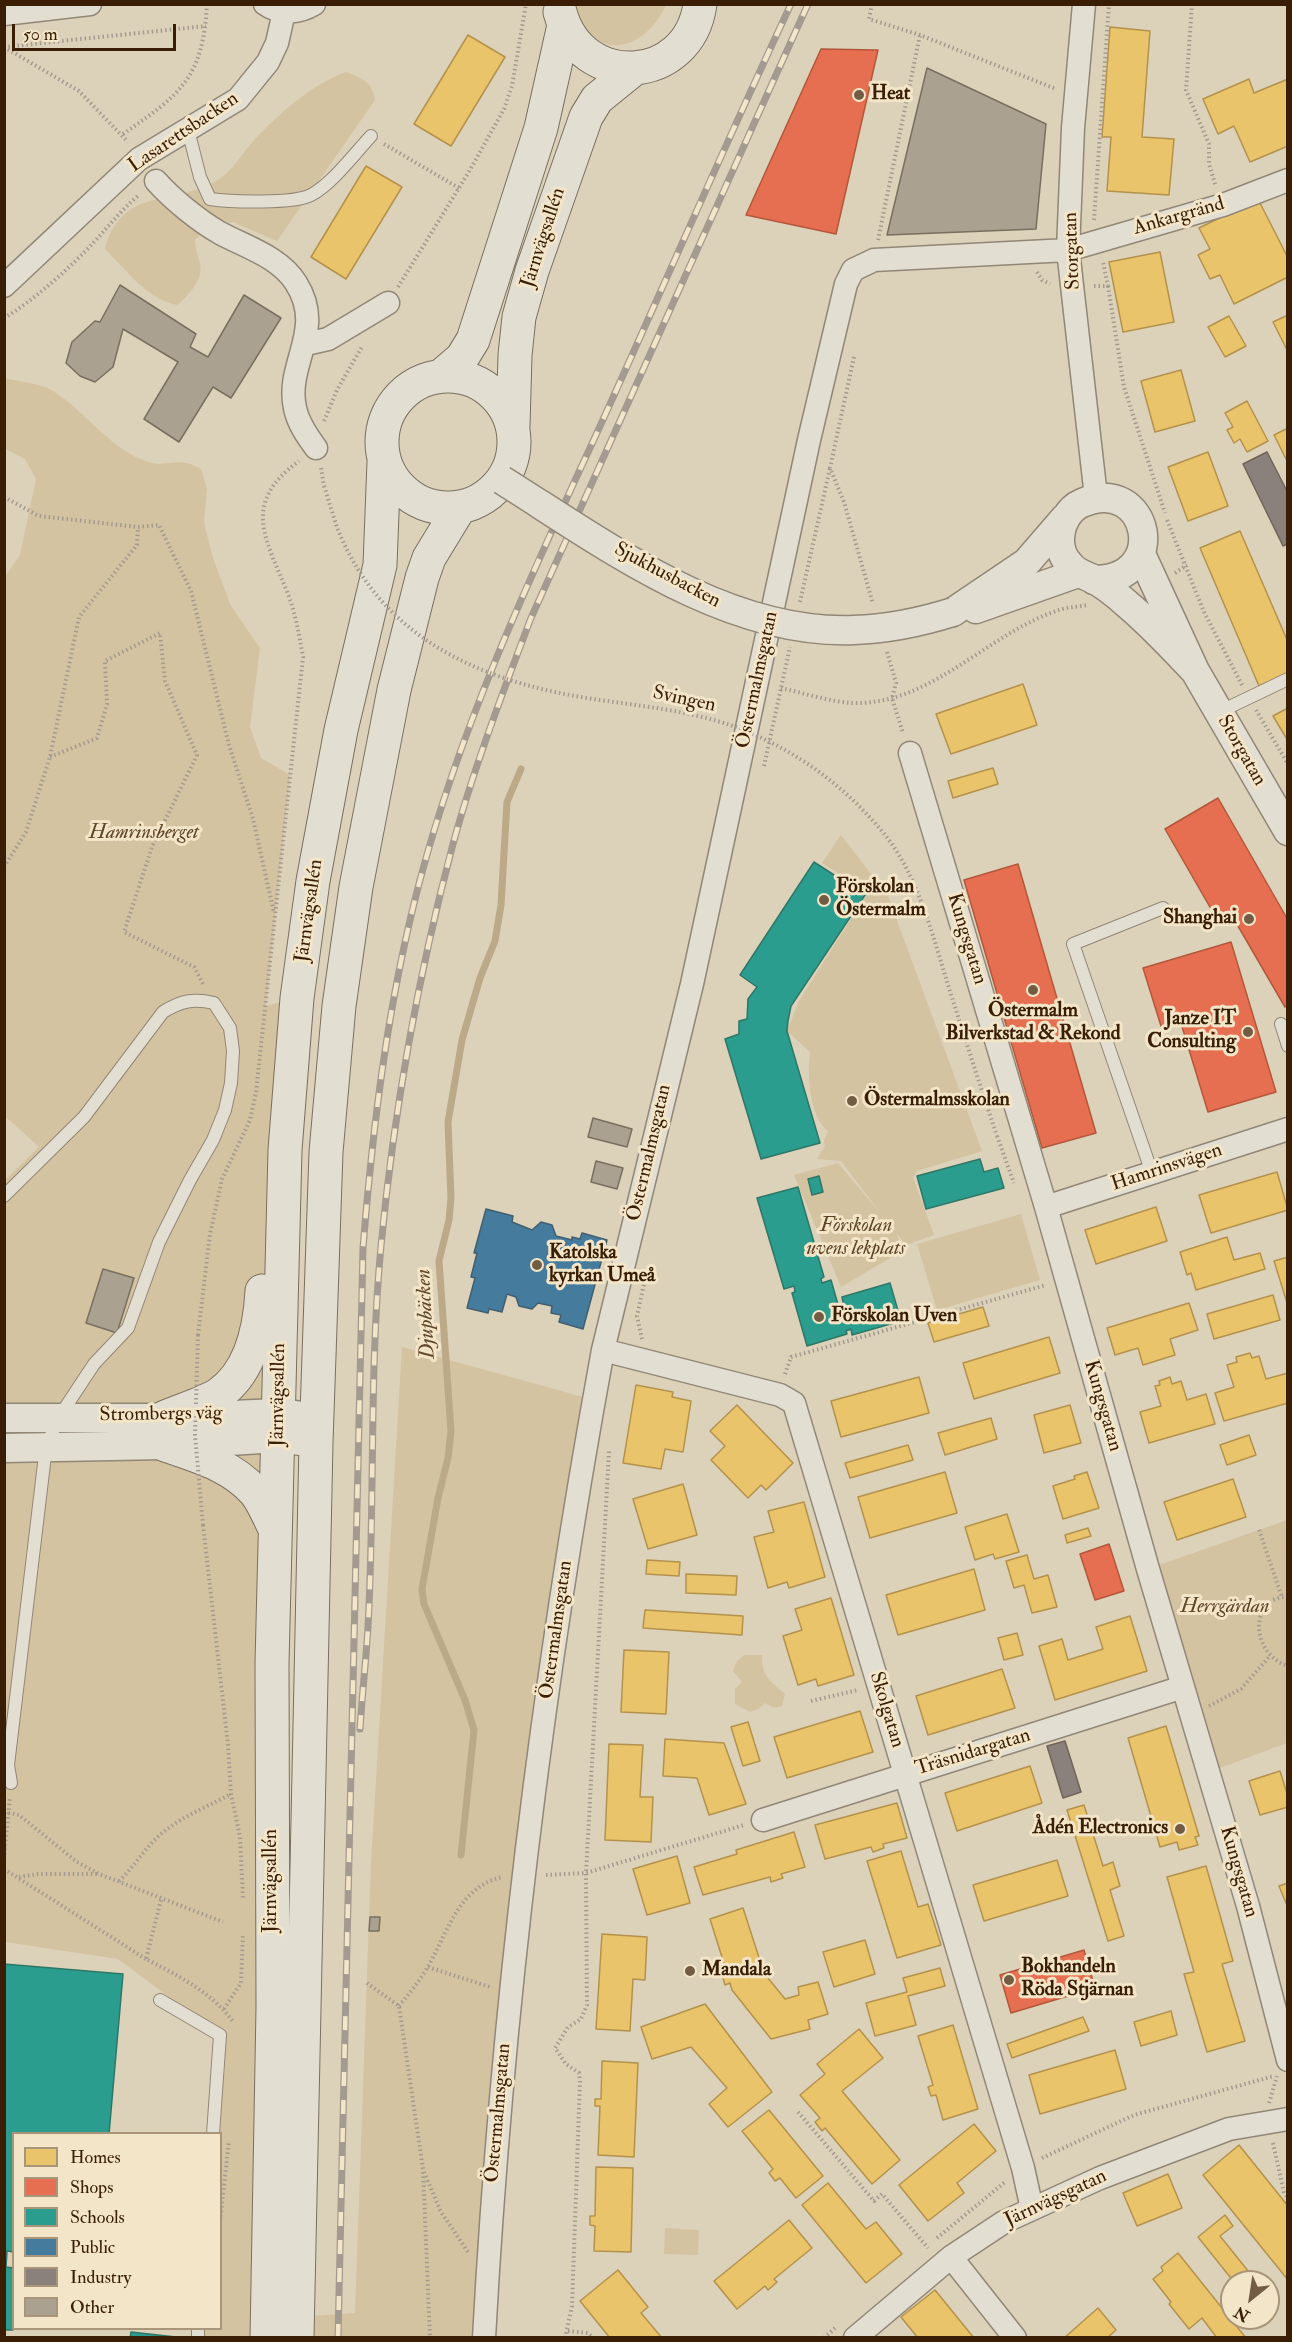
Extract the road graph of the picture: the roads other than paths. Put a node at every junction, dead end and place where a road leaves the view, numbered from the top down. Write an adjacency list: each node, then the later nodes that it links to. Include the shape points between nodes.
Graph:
1 (90, 4): 6 (street)
2 (314, 4): 5 (street, Lasarettsbacken, via 297,12)
3 (700, 4): 8 (main road, via 692,33 675,53 655,65)
4 (1084, 4): 13 (street, Storgatan)
5 (274, 8): 9 (street, Lasarettsbacken, via 277,43 255,81 238,99)
6 (4, 14)
7 (562, 15): 8 (main road, via 574,42 597,61); 17 (main road, Järnvägsallén, via 541,128 473,340 462,358)
8 (634, 69): 18 (main road, Järnvägsallén, via 597,99 586,117 532,271 519,317)
9 (188, 130): 10 (lane, via 210,199 236,202 311,195); 14 (street, Lasarettsbacken, via 139,159)
10 (371, 136)
11 (156, 181): 16 (street, via 220,232 286,270 305,301)
12 (1286, 183): 13 (street, Ankargränd)
13 (1068, 250): 22 (street, Storgatan); 41 (street, Östermalmsgatan, via 875,255 853,270 842,300 806,451 692,984)
14 (4, 286)
15 (388, 303): 16 (street, via 328,339)
16 (306, 344): 19 (street, via 295,378 294,407 304,432)
17 (441, 376): 18 (main road, via 474,381 490,391 503,405); 20 (main road, via 421,381 405,391 390,409 383,425)
18 (513, 431): 21 (main road, via 512,461)
19 (316, 448)
20 (384, 462): 23 (main road, via 396,483 411,497 428,506); 37 (main road, Järnvägsallén, via 380,565 340,730 313,881 297,998)
21 (502, 480): 23 (main road, via 490,494); 27 (street, Sjukhusbacken, bridge, via 673,584 750,616 800,627 854,630 892,627)
22 (1096, 497): 24 (street, via 1077,505); 25 (street, Storgatan, via 1114,498 1136,514 1144,534)
23 (460, 507): 45 (main road, Järnvägsallén, via 429,558 422,578 385,730 356,887 339,1006 326,1152)
24 (1066, 516): 26 (street, Storgatan, via 1060,542); 27 (street, Sjukhusbacken, via 1013,572)
25 (1141, 554): 26 (street, via 1126,573 1110,580); 28 (street, Storgatan)
26 (1077, 577): 27 (street, Sjukhusbacken, via 983,608); 28 (street, Storgatan, via 1126,603)
27 (953, 612)
28 (1195, 671): 30 (street, Storgatan)
29 (1287, 679): 30 (lane)
30 (1219, 712): 32 (street, Storgatan)
31 (910, 753): 40 (street, Kungsgatan)
32 (1287, 831)
33 (1162, 908): 38 (lane, via 1073,944)
34 (1281, 1024): 35 (lane)
35 (1287, 1046)
36 (1287, 1129): 38 (street, Hamrinsvägen)
37 (285, 1150): 44 (main road, Järnvägsallén); 46 (main road, via 264,1242 256,1344 219,1393)
38 (1152, 1173): 40 (street, Hamrinsvägen)
39 (4, 1196): 42 (lane, via 84,1117 163,1012 181,1001 214,1003 230,1028 233,1051 225,1110 159,1242 128,1328 94,1364)
40 (1046, 1207): 50 (street, Kungsgatan)
41 (603, 1350): 51 (street, Skolgatan, via 780,1395 794,1402); 62 (street, Östermalmsgatan, via 564,1578 522,1876 494,2158)
42 (59, 1417): 43 (street, Strombergs väg); 46 (street, Strombergs väg); 47 (lane)
43 (4, 1418)
44 (278, 1425): 45 (street, Strombergs väg); 46 (street, Strombergs väg); 49 (main road, Järnvägsallén)
45 (317, 1431): 61 (main road, Järnvägsallén)
46 (164, 1432): 47 (street, Strombergs väg); 49 (main road, via 238,1477 255,1493)
47 (46, 1447): 48 (street, Strombergs väg); 52 (lane, via 8,1765)
48 (4, 1448)
49 (276, 1531): 60 (main road, Järnvägsallén)
50 (1183, 1687): 51 (street, Träsnidargatan); 55 (street, Kungsgatan, via 1248,1906)
51 (906, 1774): 53 (street, Träsnidargatan); 58 (street, Skolgatan)
52 (11, 1783)
53 (763, 1820)
54 (160, 2000): 57 (lane, via 220,2035)
55 (1287, 2060)
56 (1278, 2121): 58 (street, Järnvägsgatan, via 1229,2129 1100,2178)
57 (213, 2132)
58 (1032, 2209): 59 (street, Järnvägsgatan, via 1004,2222)
59 (947, 2260): 63 (street, Järnvägsgatan); 64 (street)
60 (267, 2337)
61 (297, 2337)
62 (484, 2337)
63 (855, 2337)
64 (1015, 2337)

